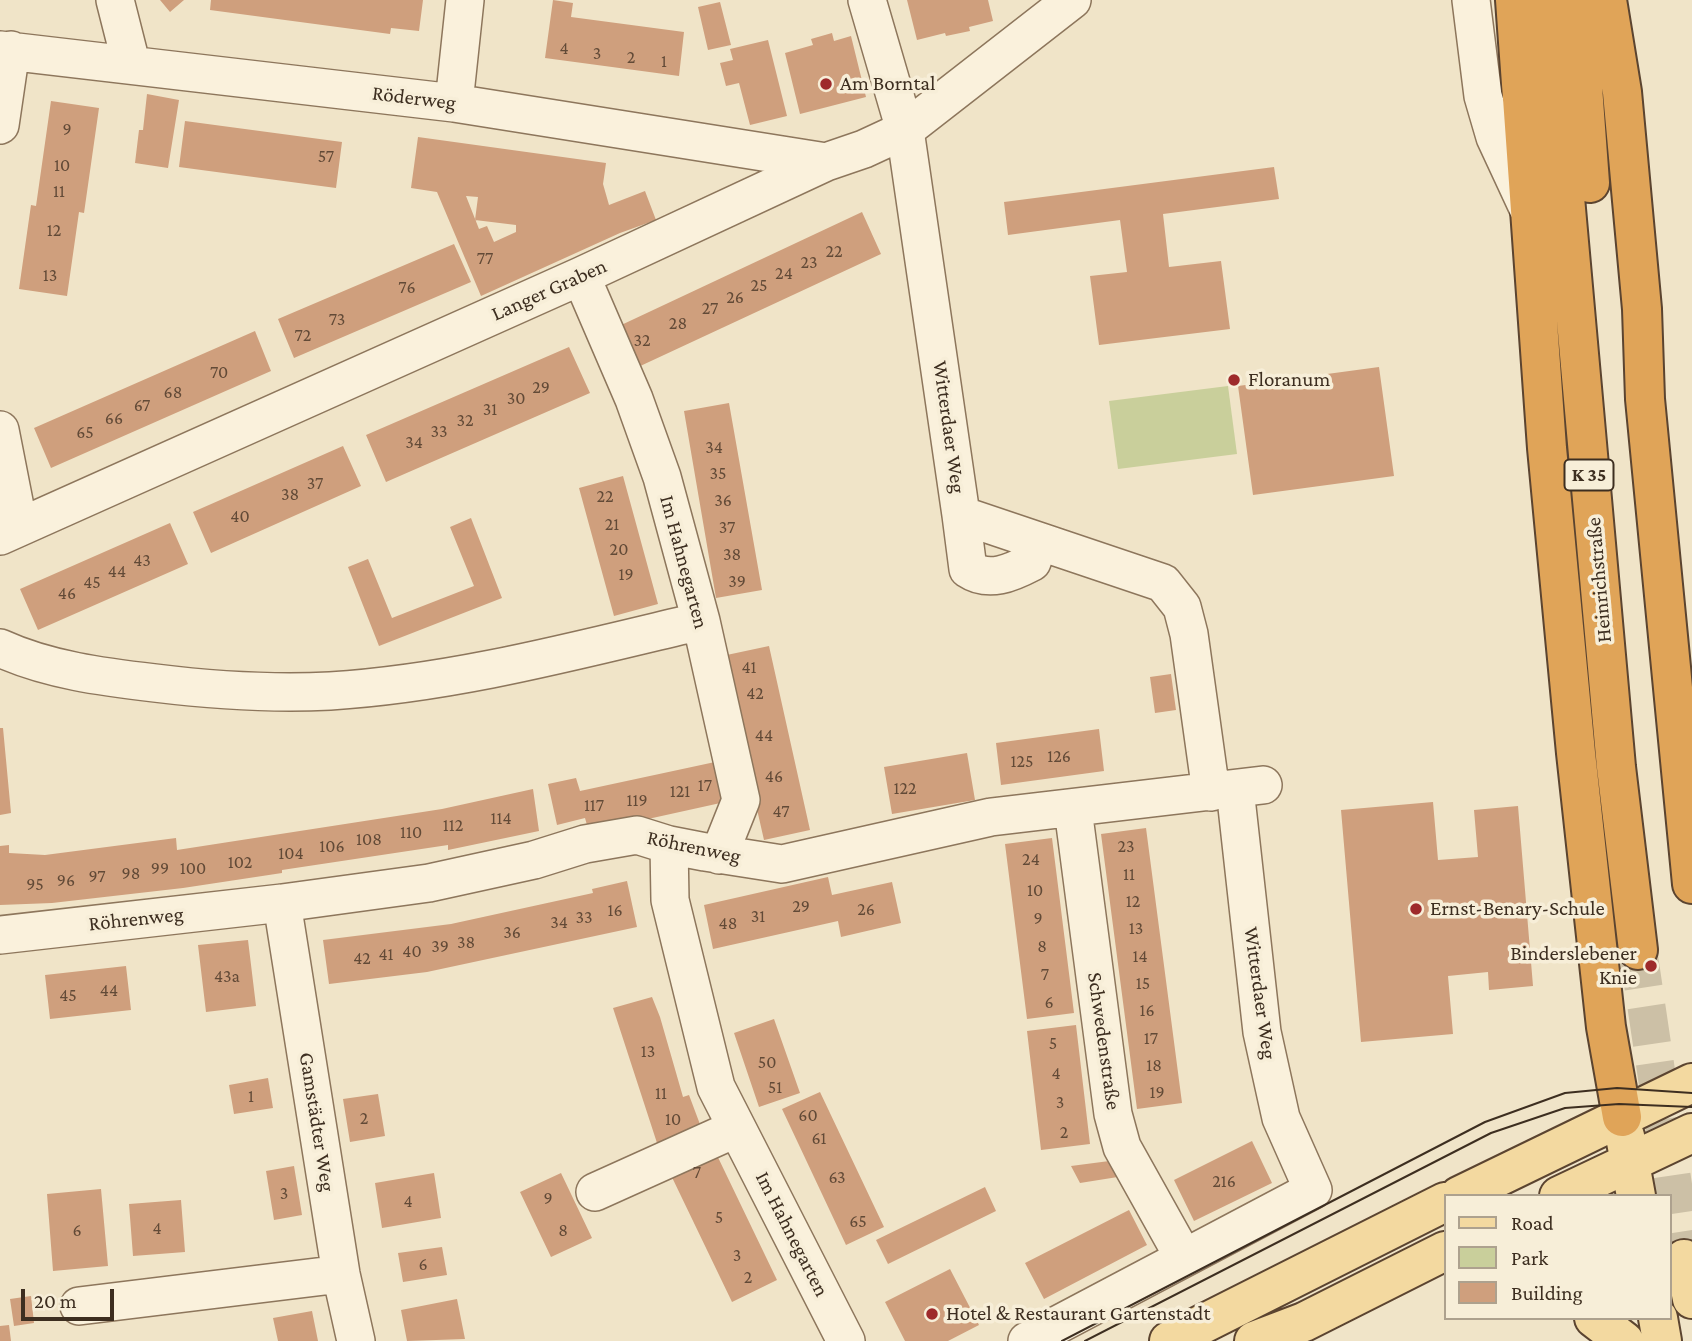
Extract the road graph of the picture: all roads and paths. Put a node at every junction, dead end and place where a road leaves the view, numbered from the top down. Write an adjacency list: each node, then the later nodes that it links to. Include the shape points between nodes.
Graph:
1 (115, 0): 11 (street)
2 (465, 0): 12 (street)
3 (867, 0): 14 (street, Witterdaer Weg)
4 (1072, 0): 14 (street, Langer Graben)
5 (1471, 0): 16 (street, via 1483,96 1495,137)
6 (1515, 0): 16 (highway, K 35)
7 (1543, 0): 8 (highway, Heinrichstraße / K 35, via 1555,86 1616,767 1650,949 1640,763)
8 (1573, 0)
9 (1607, 0): 28 (highway, via 1622,92 1642,309 1645,399)
10 (6, 50): 11 (street, Röderweg); 13 (street)
11 (131, 64): 12 (street, Röderweg)
12 (454, 103): 15 (street, Röderweg)
13 (0, 125)
14 (905, 130): 15 (street, Langer Graben); 19 (street, Witterdaer Weg)
15 (826, 162): 17 (street, Langer Graben)
16 (1528, 208): 32 (highway, K 35, via 1576,753 1606,1027)
17 (581, 276): 20 (street, Langer Graben); 22 (street, Im Hahnegarten, via 662,477)
18 (0, 430): 20 (street)
19 (961, 514): 21 (street, Witterdaer Weg); 21 (street, via 968,569 979,576 1010,574 1032,562)
20 (10, 531)
21 (1039, 542): 24 (street, Witterdaer Weg, via 1163,583 1182,607)
22 (701, 621): 23 (street, via 500,668 329,691 211,689 106,677 22,658); 27 (street, Im Hahnegarten, via 741,800)
23 (0, 648)
24 (1236, 789): 25 (street, Röhrenweg); 41 (street, Witterdaer Weg, via 1262,1032 1281,1118 1313,1190)
25 (1073, 808): 27 (street, Röhrenweg, via 991,817 782,864); 41 (street, Schwedenstraße, via 1113,1114 1122,1147)
26 (669, 845): 27 (street, Röhrenweg); 29 (street, Röhrenweg, via 638,835 429,883); 33 (street, Im Hahnegarten, via 670,900 688,978 716,1087)
27 (719, 855)
28 (1692, 884)
29 (282, 903): 30 (street, Röhrenweg); 44 (street, Gamstädter Weg)
30 (0, 934)
31 (1692, 1083): 32 (main road)
32 (1622, 1116): 35 (main road, K 35); 37 (main road)
33 (737, 1129): 36 (street); 51 (street, Im Hahnegarten)
34 (1692, 1133): 35 (main road)
35 (1632, 1179): 38 (main road)
36 (596, 1192)
37 (1463, 1194)
38 (1568, 1194)
39 (1444, 1203): 53 (main road)
40 (1444, 1251): 43 (main road)
41 (1184, 1258): 52 (street)
42 (1684, 1259): 46 (main road)
43 (1399, 1273): 45 (main road); 54 (main road)
44 (341, 1274): 47 (street); 50 (street, Gamstädter Weg)
45 (1444, 1275)
46 (1692, 1298)
47 (79, 1306)
48 (1597, 1320): 55 (main road)
49 (1658, 1320): 56 (main road)
50 (356, 1341)
51 (846, 1341)
52 (1027, 1341)
53 (1168, 1341)
54 (1254, 1341)
55 (1624, 1341)
56 (1662, 1341)

